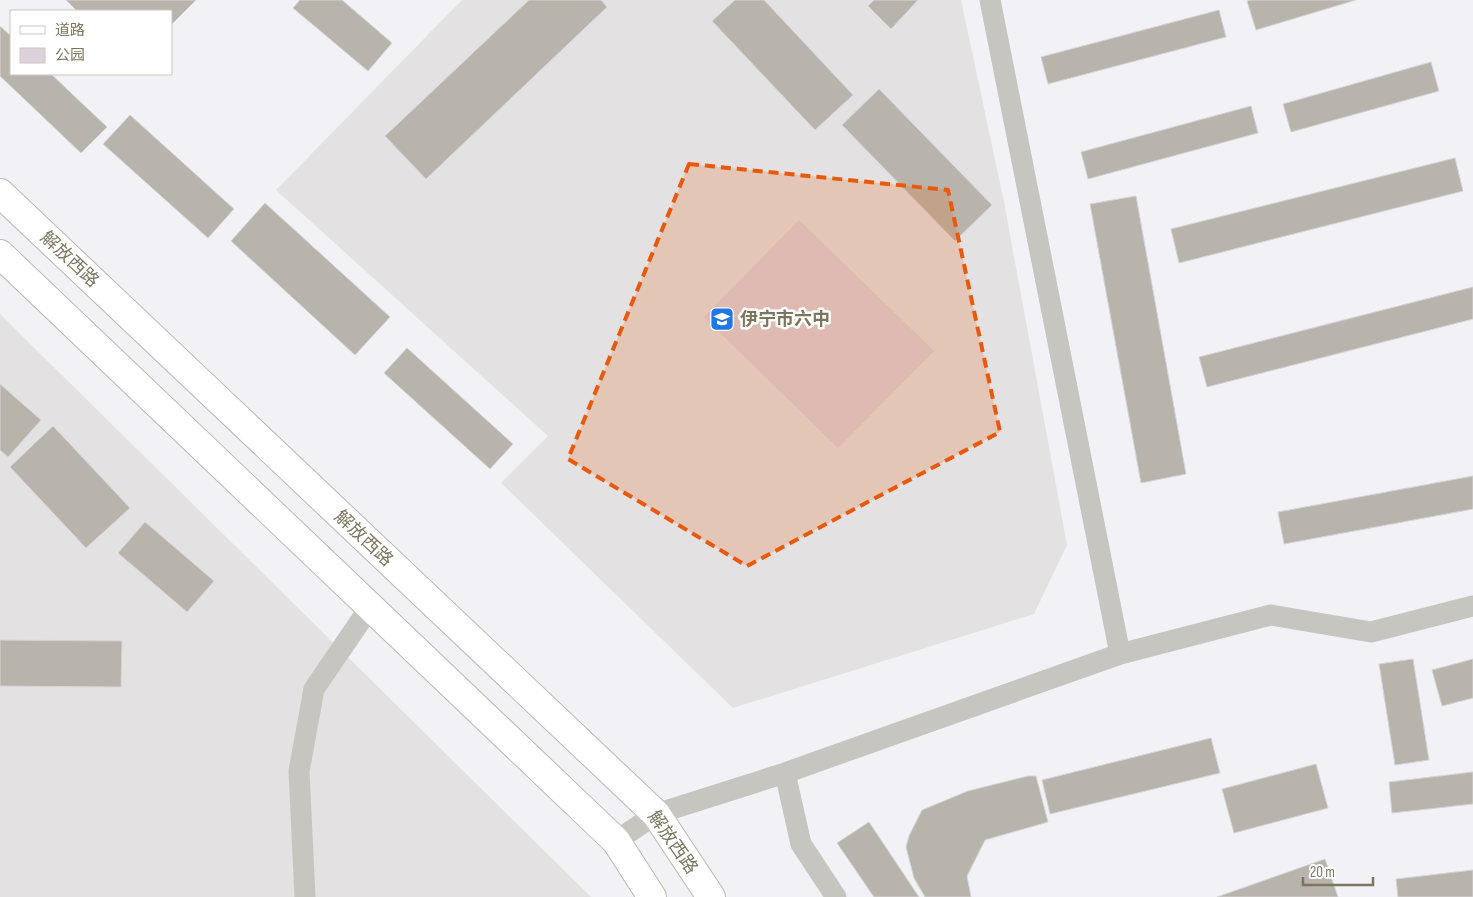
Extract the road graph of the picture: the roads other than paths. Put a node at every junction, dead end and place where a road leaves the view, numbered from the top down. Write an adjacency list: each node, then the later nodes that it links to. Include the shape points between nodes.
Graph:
1 (990, 0): 6 (street)
2 (0, 193): 8 (main road, 解放西路)
3 (0, 254): 5 (main road)
4 (1473, 606): 6 (street, via 1371,632 1271,615)
5 (370, 607): 9 (main road); 10 (street, via 314,689 299,770)
6 (1120, 654): 7 (street)
7 (785, 773): 8 (street); 13 (street, via 801,844)
8 (656, 814): 9 (street); 12 (main road, 解放西路)
9 (616, 841): 11 (main road)
10 (305, 897)
11 (652, 897)
12 (711, 897)
13 (836, 897)

